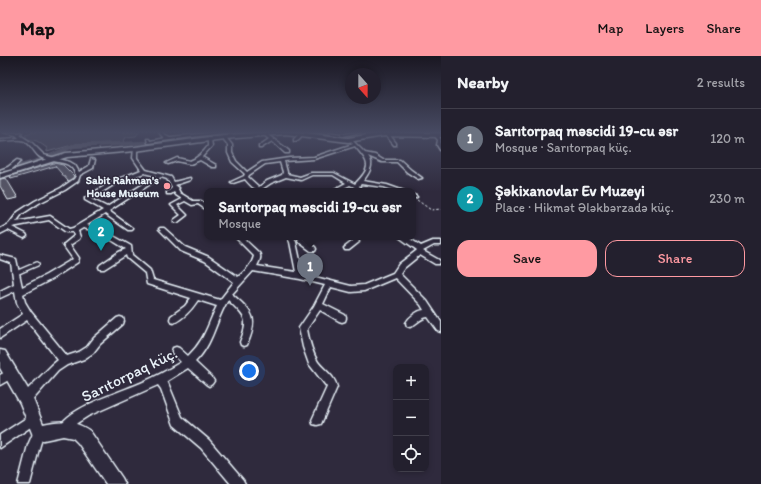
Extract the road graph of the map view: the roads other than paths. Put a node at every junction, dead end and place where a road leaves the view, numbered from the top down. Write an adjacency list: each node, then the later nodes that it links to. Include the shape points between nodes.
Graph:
1 (40, 152): 8 (street)
2 (94, 152): 8 (street)
3 (135, 152): 16 (street, via 135,158)
4 (206, 152): 9 (street)
5 (230, 152): 21 (street, via 234,162)
6 (333, 152): 12 (street, via 314,158)
7 (364, 154): 23 (street, via 382,161 398,161); 26 (street, via 370,164)
8 (48, 158): 18 (street, via 40,164); 19 (street, via 66,161)
9 (200, 158): 13 (street, via 190,163 177,159); 14 (street)
10 (93, 160): 19 (street, via 91,167)
11 (19, 161): 18 (street)
12 (282, 161): 21 (street, via 260,164); 22 (street)
13 (168, 163)
14 (214, 166)
15 (126, 170): 20 (street)
16 (144, 171): 17 (street); 20 (street)
17 (160, 172): 28 (street, via 169,178); 38 (street)
18 (2, 173)
19 (79, 174): 40 (street, via 76,180 20,213)
20 (134, 175): 38 (street, via 87,199)
21 (246, 175): 25 (street); 29 (street)
22 (285, 175): 27 (street, via 301,180 311,174 334,174); 30 (street)
23 (420, 178)
24 (188, 179): 28 (street)
25 (232, 182)
26 (361, 182): 33 (street); 34 (street)
27 (349, 183): 31 (street); 32 (street)
28 (174, 186): 35 (street); 36 (street, via 178,194)
29 (257, 188)
30 (262, 188)
31 (340, 188)
32 (356, 188)
33 (358, 188)
34 (391, 188)
35 (169, 193)
36 (185, 199): 37 (street, via 193,204 199,202); 39 (street, via 174,205 184,215)
37 (204, 206)
38 (106, 210): 41 (street); 42 (street)
39 (176, 221)
40 (10, 226): 43 (street, via 50,218 68,231); 45 (street); 46 (street)
41 (84, 226): 43 (street); 56 (street, via 106,234 129,248)
42 (130, 229)
43 (76, 230): 67 (street, via 77,237 66,244 76,260 49,277)
44 (162, 230): 65 (street, via 182,249 207,259)
45 (0, 232)
46 (24, 236)
47 (241, 240): 61 (street, via 257,255)
48 (291, 240): 64 (street)
49 (305, 240): 54 (street)
50 (355, 240): 53 (street)
51 (406, 240): 55 (street)
52 (441, 243): 55 (street, via 433,243)
53 (347, 248)
54 (312, 249)
55 (420, 250): 58 (street); 63 (street, via 400,266)
56 (129, 251): 60 (street); 70 (street, via 129,256 148,272 150,282)
57 (0, 257): 62 (street, via 13,260)
58 (436, 262)
59 (37, 264): 62 (lane)
60 (102, 267)
61 (252, 268): 64 (street); 65 (street, Sarıtorpaq küç.)
62 (16, 273): 67 (street)
63 (396, 275): 66 (street, via 364,288); 73 (street)
64 (300, 276): 66 (street)
65 (238, 282): 68 (street, Sarıtorpaq küç.)
66 (329, 284): 72 (street)
67 (19, 289): 69 (street); 74 (street)
68 (228, 294): 71 (street, Sarıtorpaq küç.); 81 (street, via 250,320)
69 (0, 296)
70 (196, 297): 71 (street); 76 (street, via 188,308)
71 (222, 304): 85 (street, Sarıtorpaq küç., via 206,342)
72 (318, 305): 75 (street); 91 (street, via 303,328 305,342 316,366 332,382)
73 (430, 312): 78 (street, via 421,314); 79 (street)
74 (28, 315): 80 (street); 84 (street)
75 (342, 318)
76 (174, 319)
77 (120, 321): 84 (street, via 90,350)
78 (410, 323)
79 (441, 328)
80 (0, 334)
81 (244, 342)
82 (176, 351): 85 (street)
83 (0, 356): 86 (street)
84 (65, 362): 89 (street, via 54,368)
85 (189, 362): 87 (street, Sarıtorpaq küç.); 88 (street)
86 (5, 377): 89 (street)
87 (159, 380): 92 (street, Sarıtorpaq küç., via 84,412); 97 (street, via 165,386 178,421 205,444)
88 (209, 381)
89 (26, 399): 90 (street)
90 (34, 418): 93 (street); 94 (street)
91 (318, 420)
92 (64, 428): 93 (street); 96 (street, via 73,428 84,437)
93 (39, 433): 95 (street)
94 (0, 442)
95 (24, 484)
96 (116, 484)
97 (239, 484)

